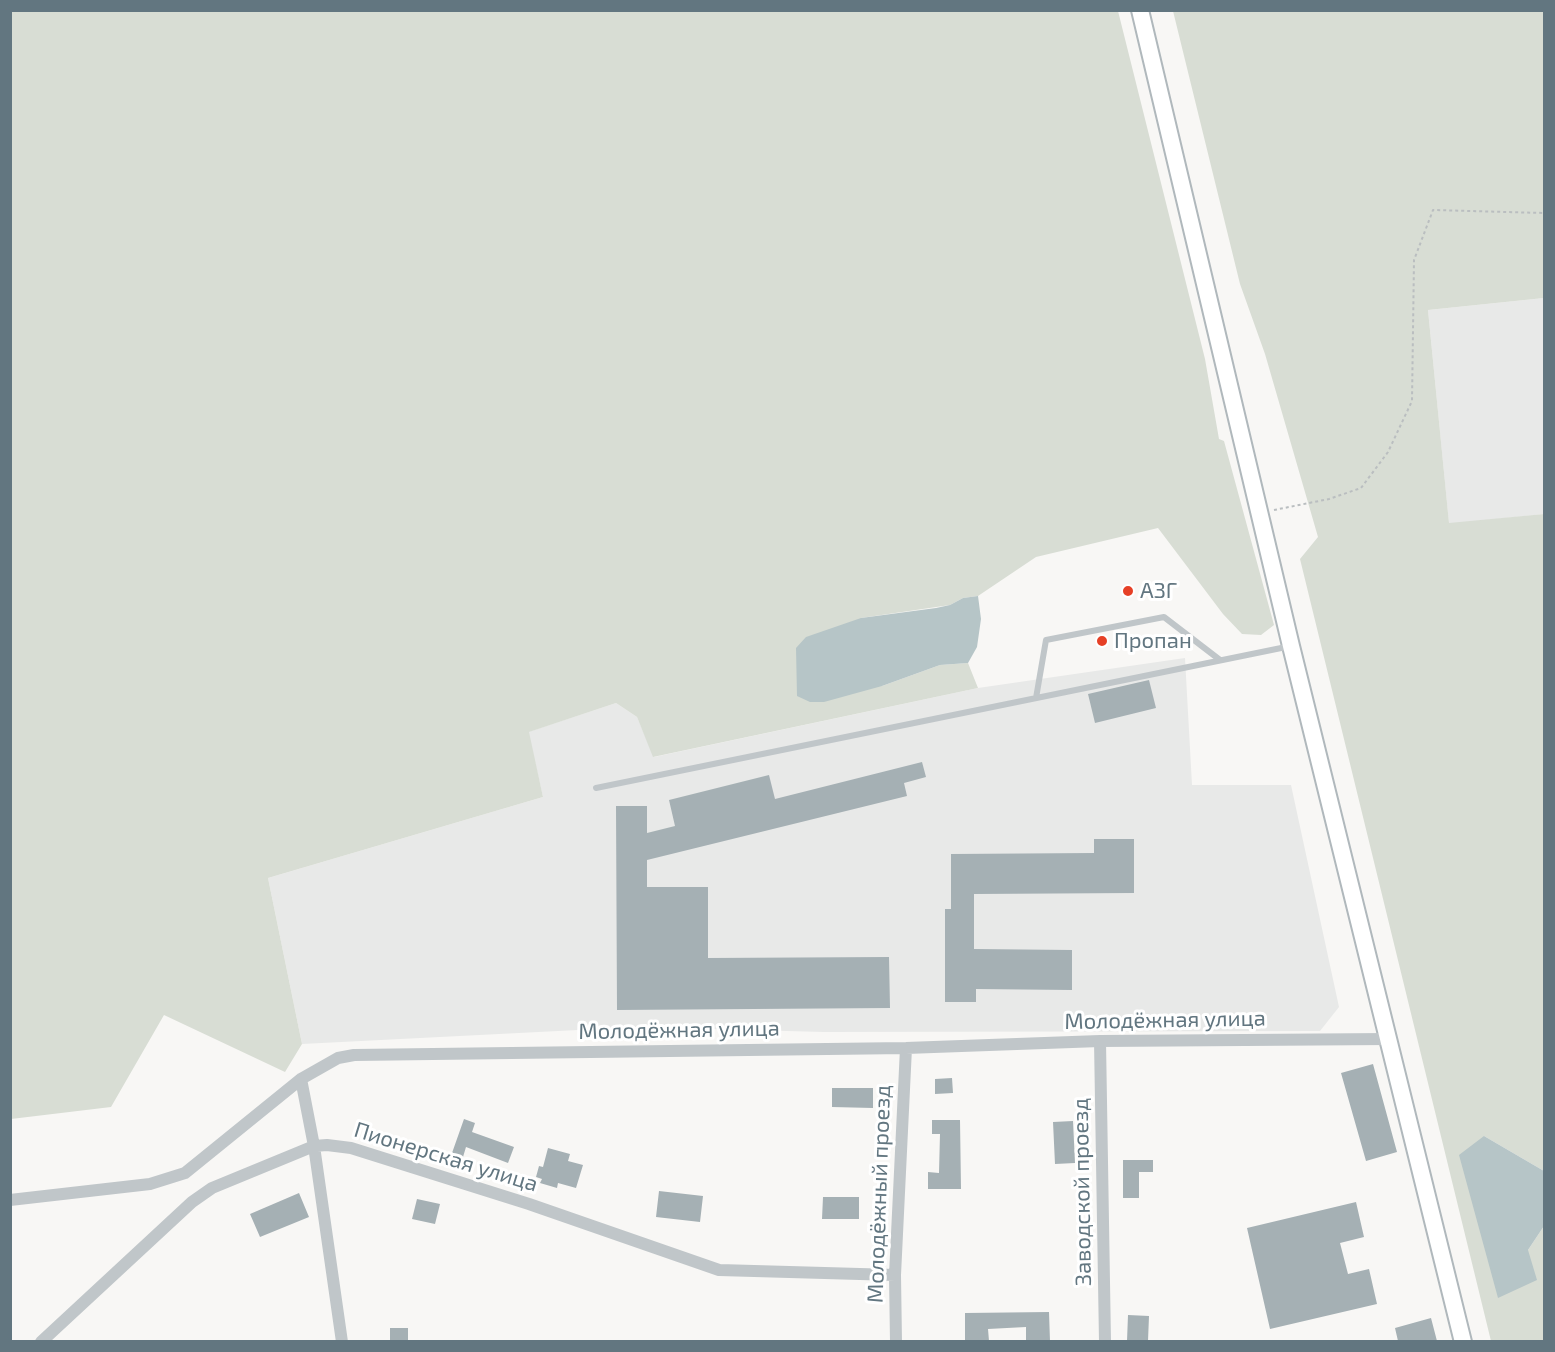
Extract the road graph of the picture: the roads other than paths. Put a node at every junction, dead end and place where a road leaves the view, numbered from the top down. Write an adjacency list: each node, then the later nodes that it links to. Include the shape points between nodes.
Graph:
1 (1140, 10): 2 (main road)
2 (1291, 646): 3 (lane); 6 (main road)
3 (1221, 660): 4 (lane); 4 (lane, via 1164,617 1046,640)
4 (1036, 698): 5 (lane)
5 (596, 788)
6 (1389, 1039): 7 (street, Молодёжная улица); 17 (main road)
7 (1100, 1041): 8 (street, Молодёжная улица); 16 (street, Заводской проезд)
8 (906, 1048): 9 (street, Молодёжная улица, via 354,1055 338,1058); 12 (street, Молодёжный проезд)
9 (301, 1079): 10 (street); 11 (street, Молодёжная улица, via 185,1173 150,1184)
10 (314, 1146): 12 (street, Пионерская улица, via 351,1148 719,1270); 13 (street, Пионерская улица, via 212,1188 192,1202); 14 (street)
11 (10, 1200)
12 (895, 1275): 15 (street, Молодёжный проезд)
13 (41, 1341)
14 (342, 1341)
15 (896, 1341)
16 (1105, 1341)
17 (1463, 1341)

